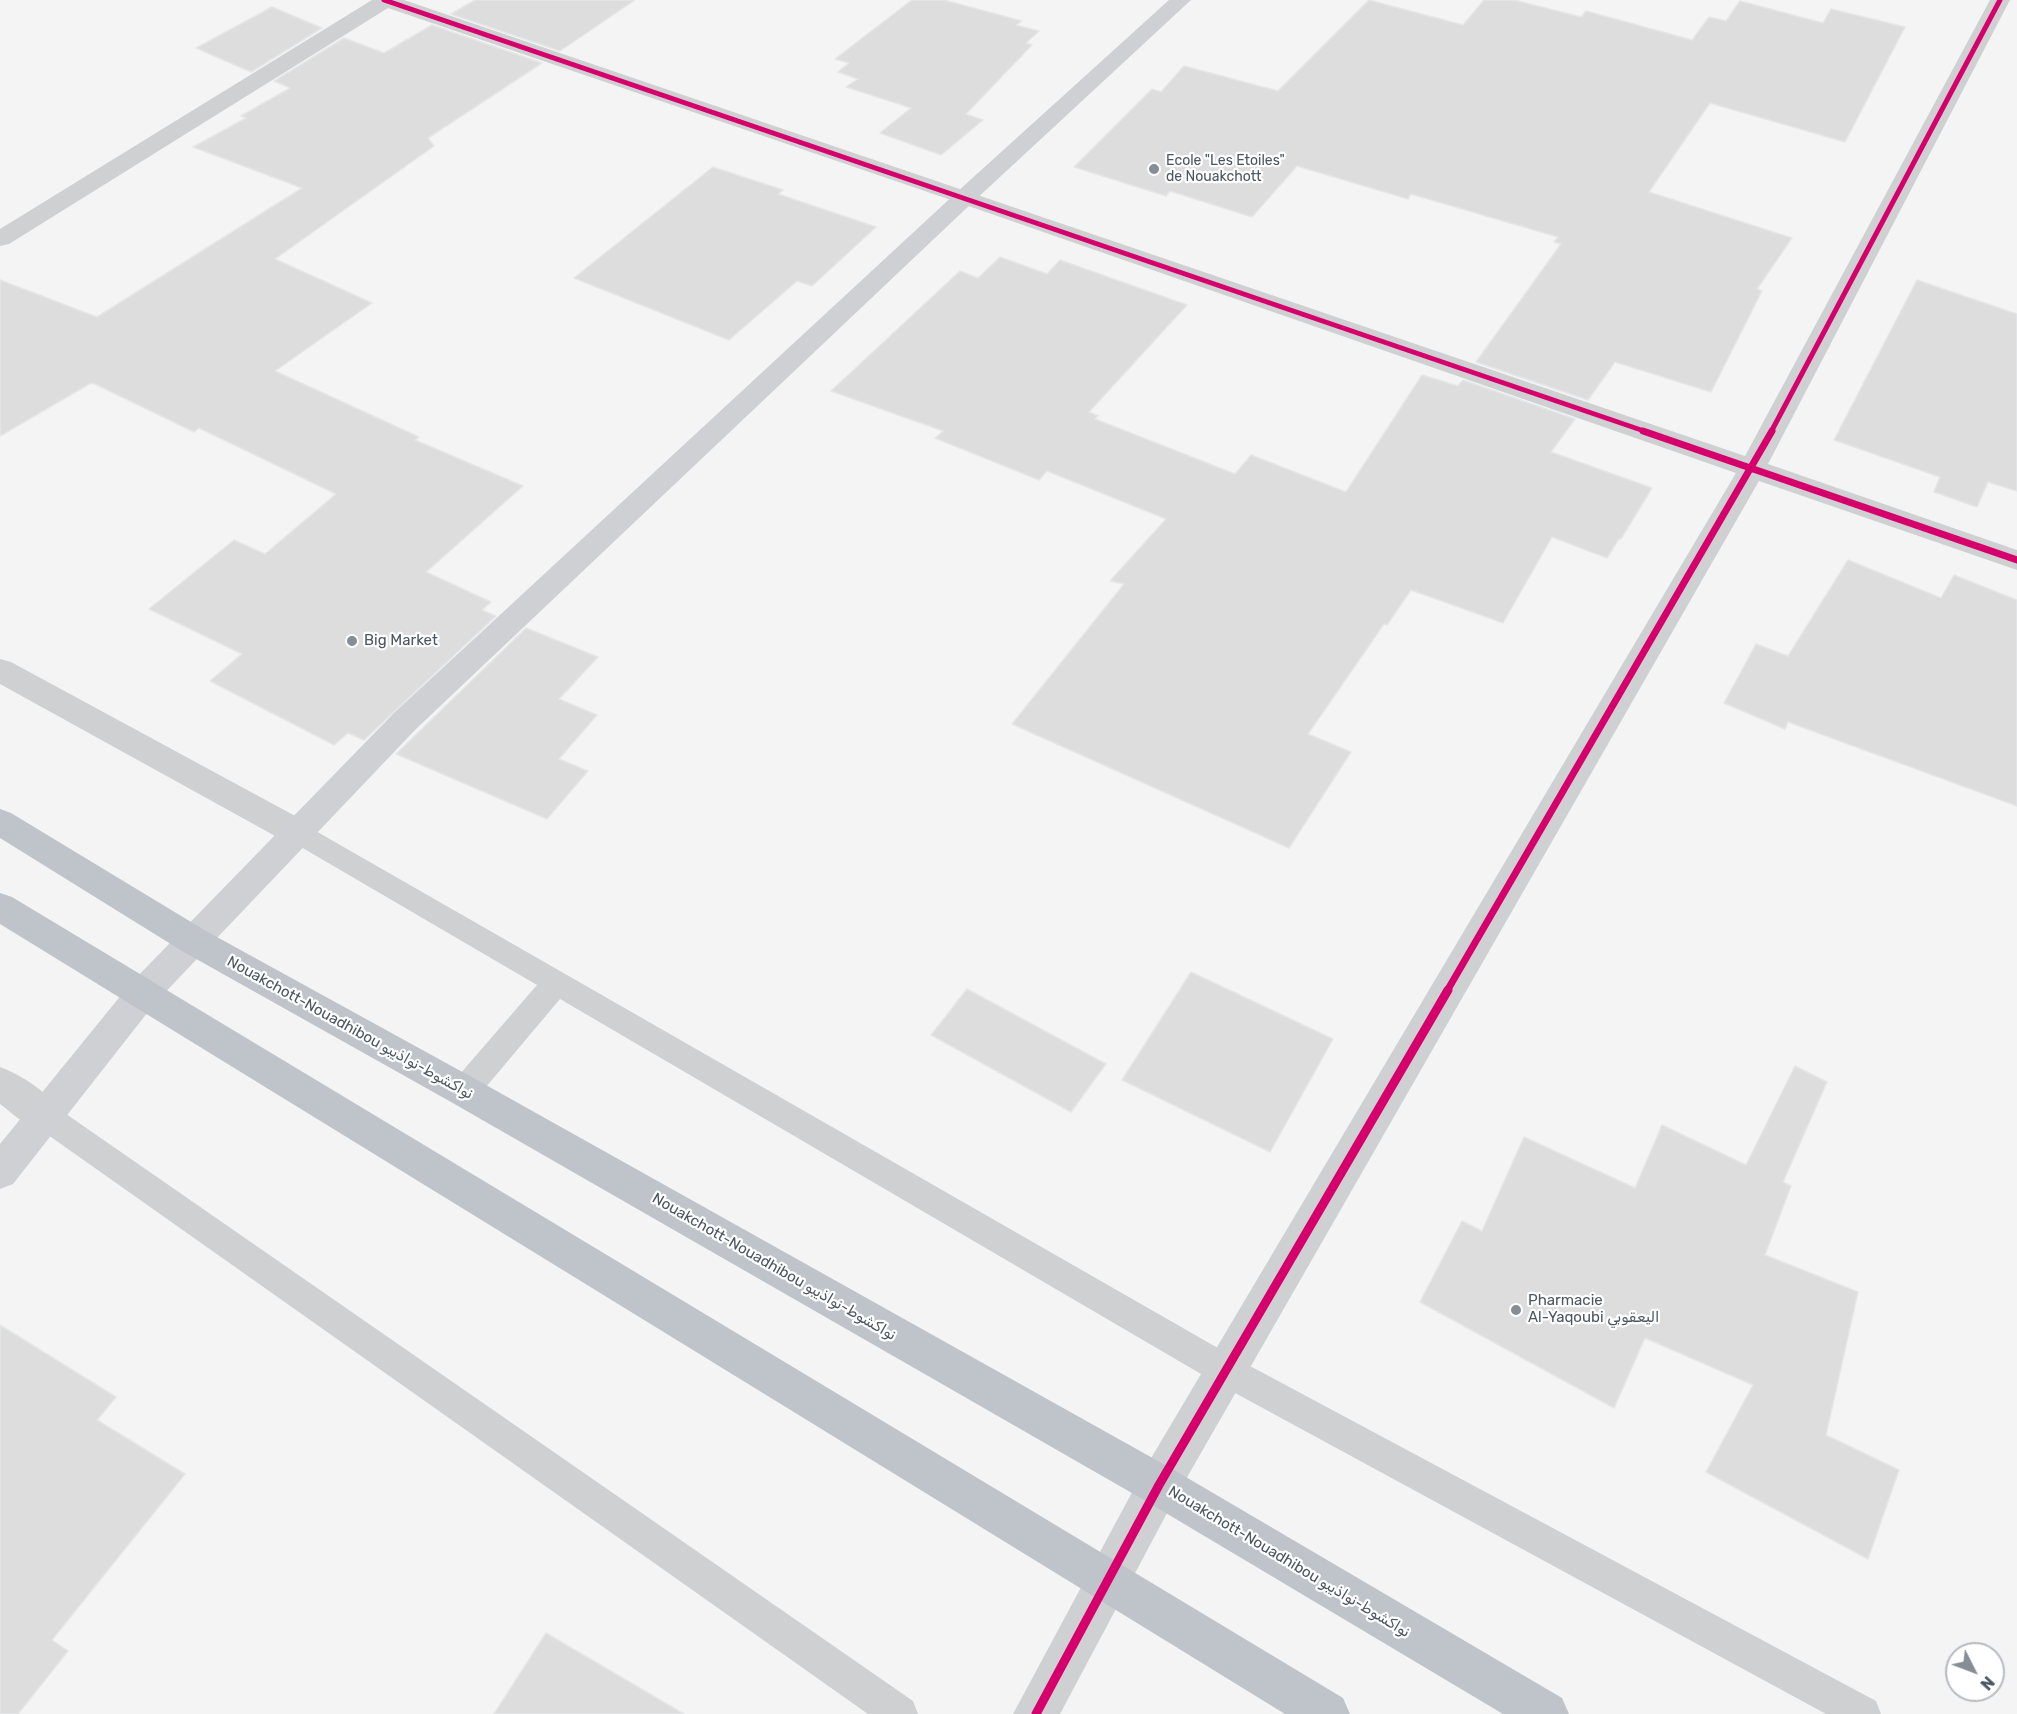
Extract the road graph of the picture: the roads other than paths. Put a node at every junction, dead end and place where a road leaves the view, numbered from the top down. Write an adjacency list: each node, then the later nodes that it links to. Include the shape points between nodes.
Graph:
1 (386, 0): 4 (street); 5 (street)
2 (1181, 0): 4 (street)
3 (1998, 4): 6 (street)
4 (965, 197): 6 (street); 10 (street, via 405,721)
5 (0, 239)
6 (1752, 469): 7 (street); 19 (street)
7 (2017, 560)
8 (0, 670): 10 (street)
9 (0, 822): 12 (highway, Nouakchott-Nouadhibou نواكشوط-نواذيبو)
10 (298, 833): 12 (street); 13 (lane)
11 (0, 907): 14 (highway)
12 (194, 941): 14 (street); 16 (highway, Nouakchott-Nouadhibou نواكشوط-نواذيبو)
13 (556, 983): 16 (lane); 19 (lane)
14 (143, 993): 17 (street); 21 (highway)
15 (0, 1083): 17 (street)
16 (464, 1091): 20 (highway, Nouakchott-Nouadhibou نواكشوط-نواذيبو)
17 (45, 1116): 18 (street); 23 (lane)
18 (0, 1172)
19 (1225, 1371): 20 (street); 22 (lane)
20 (1159, 1485): 21 (street); 26 (highway, Nouakchott-Nouadhibou نواكشوط-نواذيبو)
21 (1107, 1581): 24 (street); 25 (highway)
22 (1825, 1705): 27 (lane)
23 (900, 1714)
24 (1036, 1714)
25 (1327, 1714)
26 (1546, 1714)
27 (1863, 1714)

